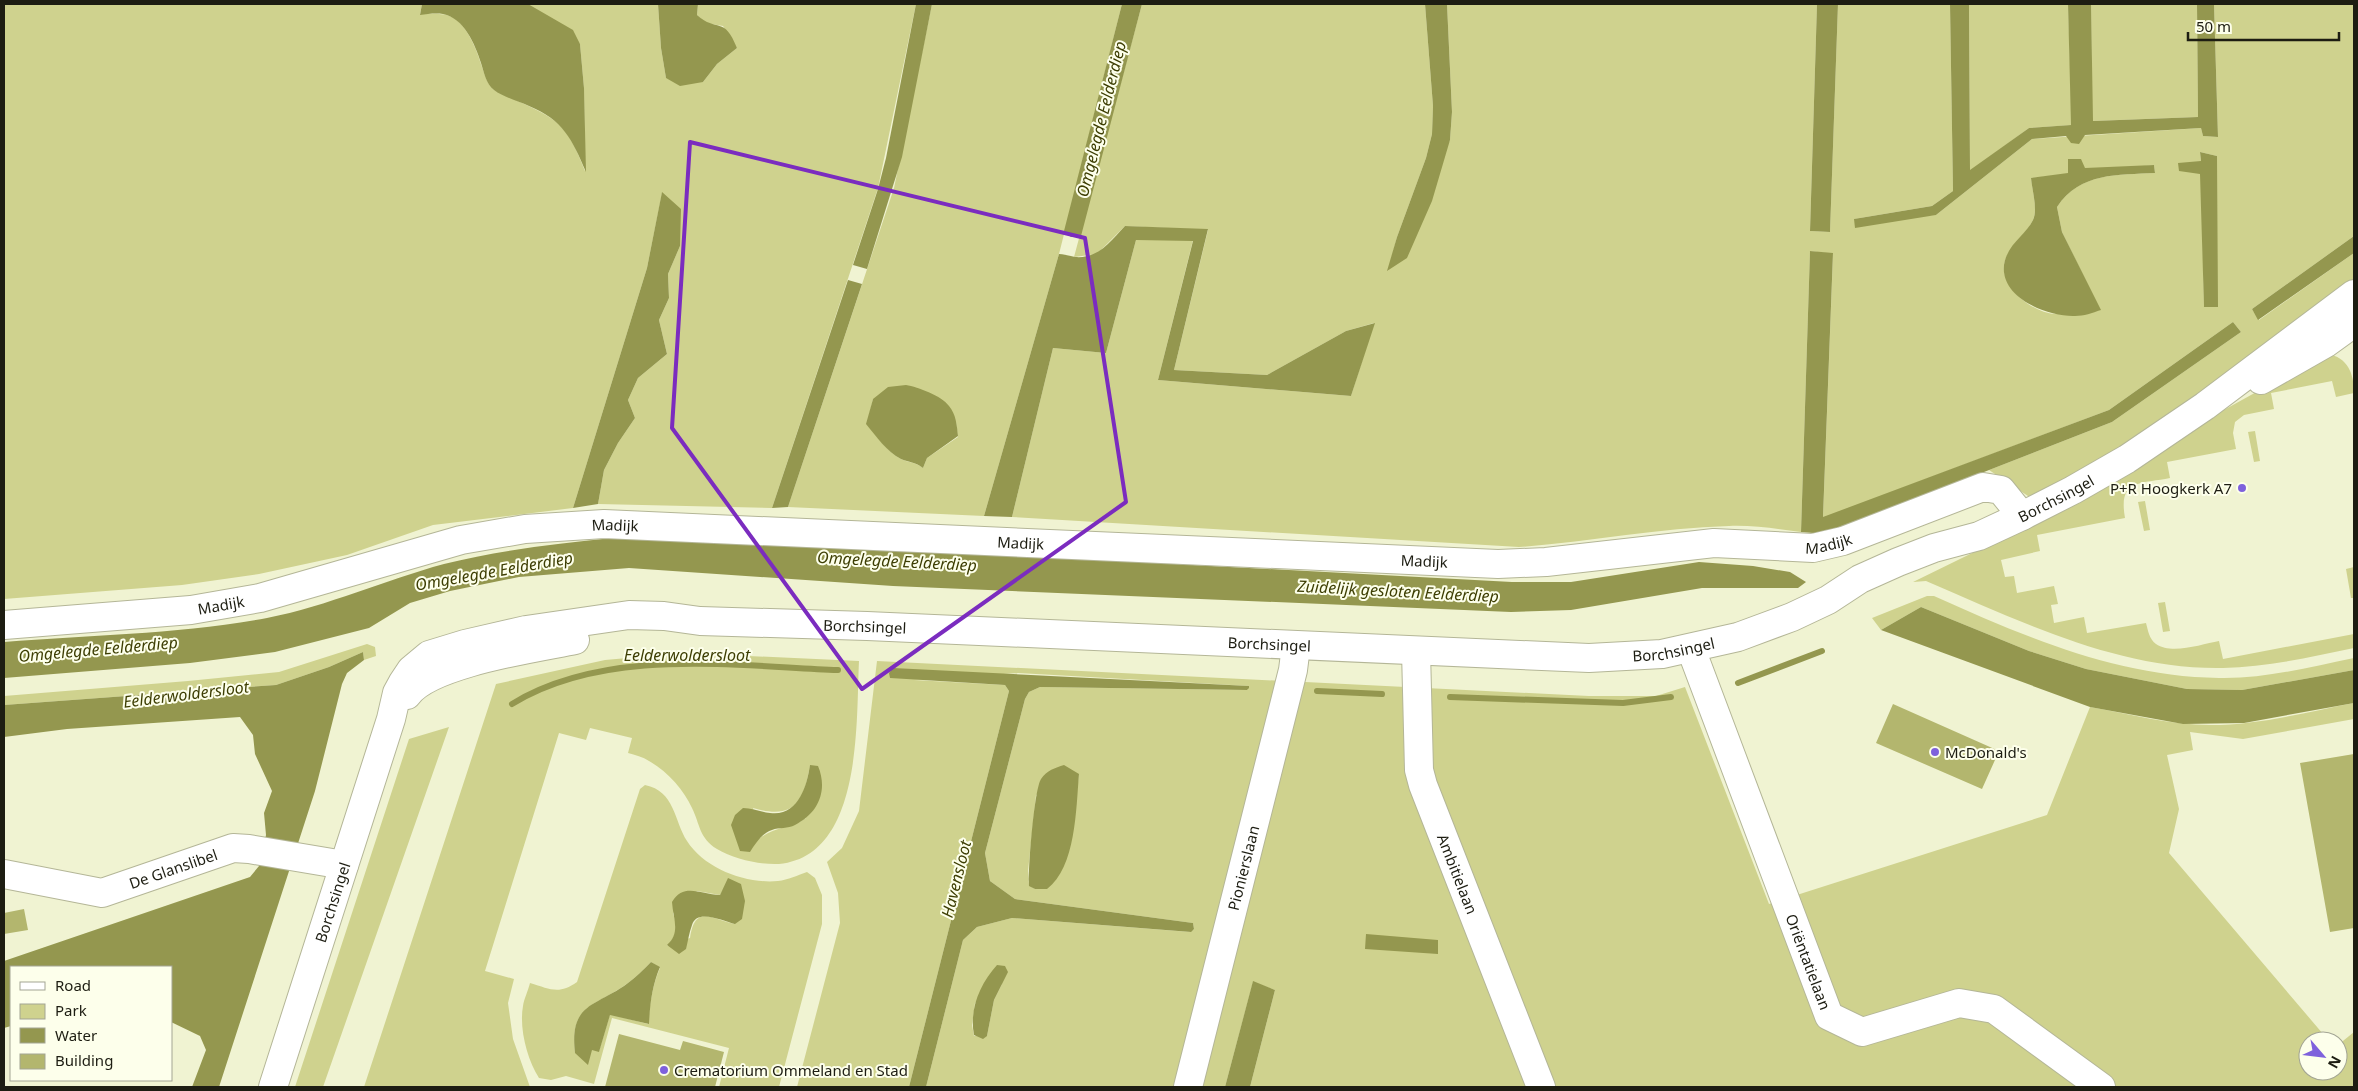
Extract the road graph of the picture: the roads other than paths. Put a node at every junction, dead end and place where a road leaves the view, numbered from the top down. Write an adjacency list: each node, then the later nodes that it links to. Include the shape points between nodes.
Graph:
1 (2354, 294): 3 (street, Borchsingel)
2 (2354, 323): 3 (street, Borchsingel, via 2269,376)
3 (2205, 406): 4 (street, Borchsingel, via 2127,458)
4 (2022, 516): 5 (street, Madijk, via 2001,490 1983,487 1843,542 1813,548 1714,543 1546,562 1498,564 604,524 525,529 461,540 260,598 191,610); 7 (street, Borchsingel, via 1978,536 1898,562 1792,617 1738,637)
5 (4, 625)
6 (1296, 646): 8 (street, Borchsingel); 9 (street, Borchsingel, via 700,621 629,615 526,630 445,649 429,655 411,670 397,694); 12 (street, Pionierslaan, via 1293,670)
7 (1691, 649): 8 (street, Borchsingel, via 1633,657 1589,658); 14 (street, Oriëntatielaan, via 1829,1016 1862,1032 1959,1003 1994,1009)
8 (1416, 651): 13 (street, Ambitielaan, via 1423,785)
9 (344, 865): 10 (street, De Glanslibel, via 233,848 102,893); 11 (street, Borchsingel)
10 (4, 874)
11 (273, 1087)
12 (1188, 1087)
13 (1541, 1087)
14 (2101, 1087)

